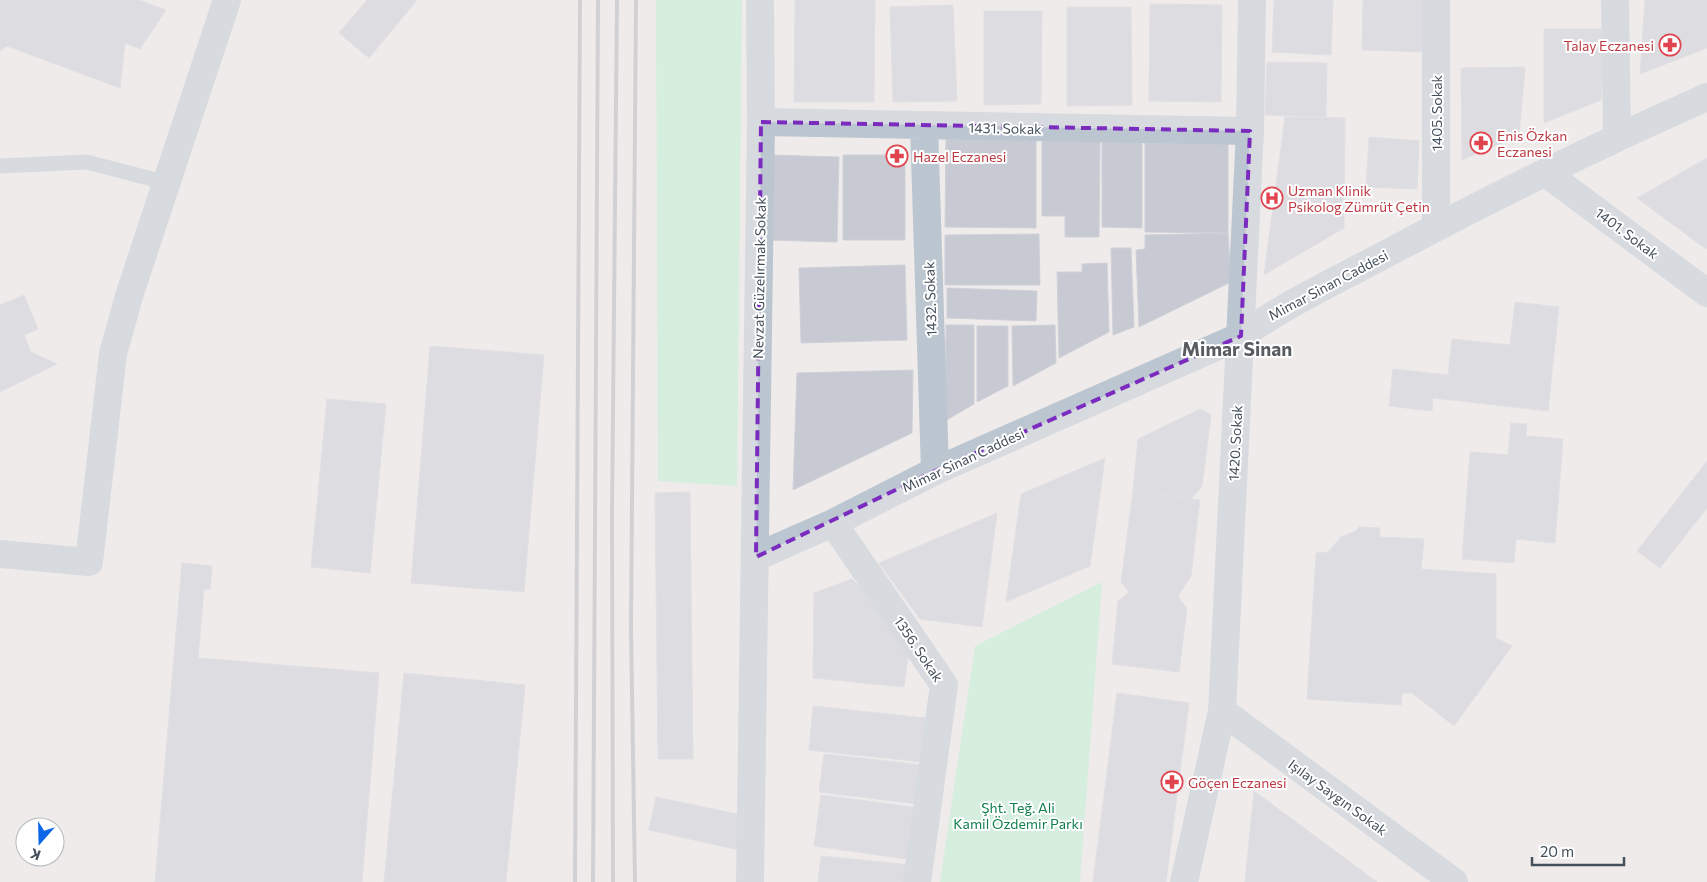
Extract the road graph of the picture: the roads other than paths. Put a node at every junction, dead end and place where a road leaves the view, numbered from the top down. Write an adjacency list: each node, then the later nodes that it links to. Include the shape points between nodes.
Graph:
1 (227, 0): 13 (street)
2 (760, 0): 7 (street, Nevzat Güzelırmak Sokak)
3 (1252, 0): 9 (street, 1420. Sokak)
4 (1436, 0): 14 (street, 1405. Sokak)
5 (1615, 0): 10 (street)
6 (1707, 97): 10 (street, Mimar Sinan Caddesi)
7 (761, 122): 8 (street, 1431. Sokak); 20 (street, Nevzat Güzelırmak Sokak)
8 (924, 126): 9 (street, 1431. Sokak); 17 (street, 1432. Sokak)
9 (1250, 132): 16 (street, 1420. Sokak)
10 (1617, 137): 12 (street, Mimar Sinan Caddesi)
11 (0, 166): 13 (lane, via 87,162)
12 (1546, 174): 14 (street, Mimar Sinan Caddesi); 15 (street, 1401. Sokak)
13 (167, 183): 19 (street, via 113,354 89,562)
14 (1436, 227): 16 (street, Mimar Sinan Caddesi, via 1268,317)
15 (1707, 293)
16 (1240, 336): 17 (street, Mimar Sinan Caddesi); 21 (street, 1420. Sokak)
17 (936, 471): 18 (street, Mimar Sinan Caddesi)
18 (833, 523): 20 (street, Mimar Sinan Caddesi); 23 (street, 1356. Sokak, via 944,685)
19 (0, 554)
20 (756, 557): 22 (street, Nevzat Güzelırmak Sokak)
21 (1222, 711): 24 (street, 1420. Sokak); 25 (street, Işılay Saygın Sokak)
22 (750, 882)
23 (917, 882)
24 (1184, 882)
25 (1454, 882)

